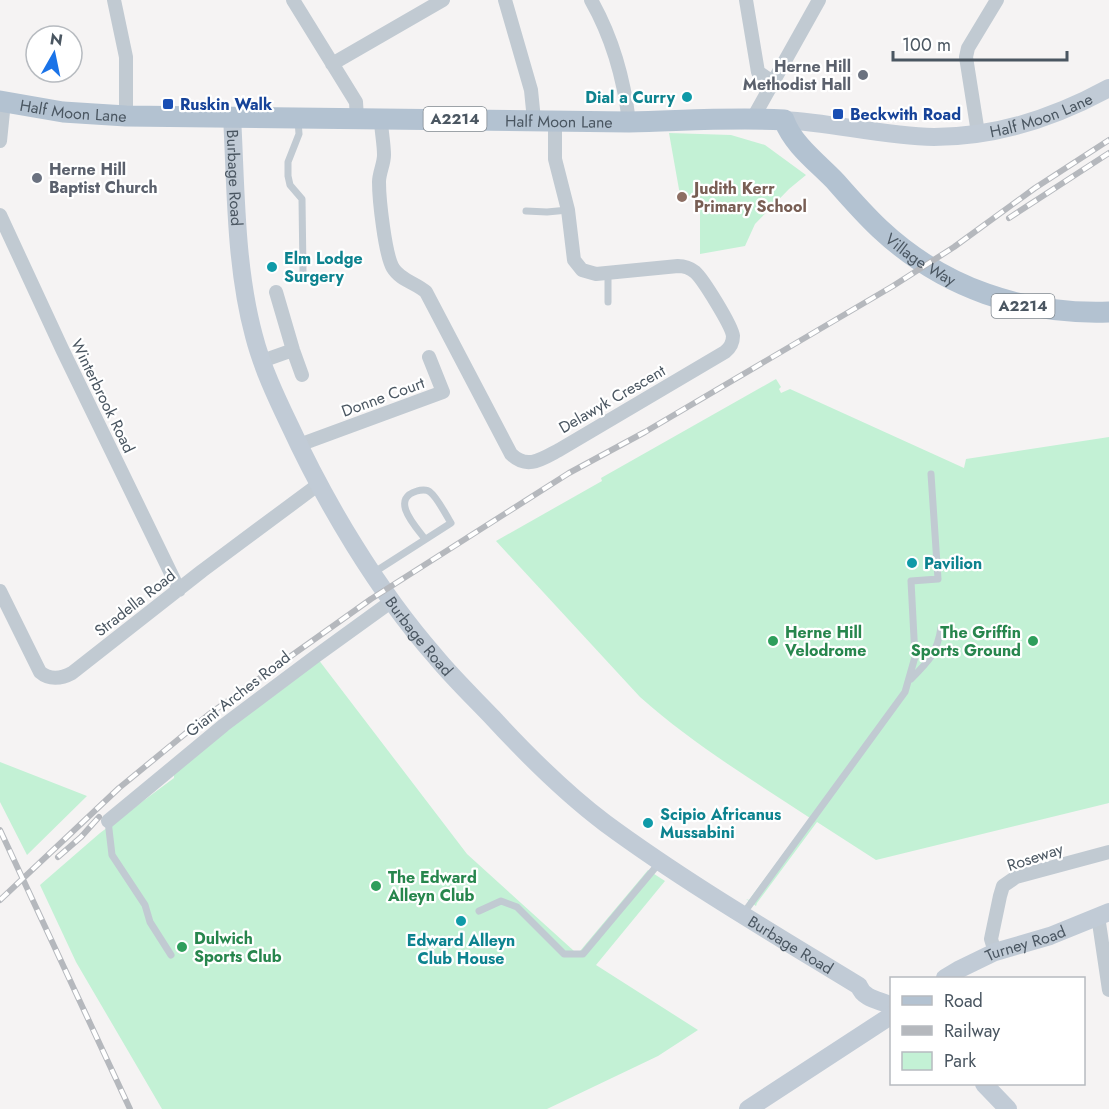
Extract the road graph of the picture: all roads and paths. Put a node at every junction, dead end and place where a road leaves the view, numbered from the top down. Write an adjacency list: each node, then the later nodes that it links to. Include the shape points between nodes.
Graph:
1 (114, 0): 13 (street, via 125,44)
2 (293, 0): 9 (street)
3 (505, 0): 18 (street, via 531,90)
4 (591, 0): 21 (street, via 618,64)
5 (746, 0): 10 (street, via 758,72)
6 (819, 0): 10 (street)
7 (997, 0): 23 (street, via 966,57)
8 (438, 1): 9 (street)
9 (332, 64): 16 (street, via 356,102)
10 (774, 83): 17 (street)
11 (1109, 88): 23 (street, Half Moon Lane, via 1038,121)
12 (2, 102): 13 (main road, Half Moon Lane / A2214, via 63,112); 24 (street)
13 (126, 116): 14 (main road, Half Moon Lane / A2214)
14 (232, 116): 15 (main road, Half Moon Lane / A2214); 35 (street, Burbage Road, via 240,246 248,308)
15 (298, 117): 16 (main road, Half Moon Lane / A2214); 28 (lane, via 299,134 288,162 288,176 302,199)
16 (357, 118): 22 (main road, Half Moon Lane / A2214)
17 (753, 118): 19 (main road, Half Moon Lane / A2214); 21 (main road, Half Moon Lane / A2214)
18 (534, 120): 20 (main road, Half Moon Lane / A2214); 22 (main road, Half Moon Lane / A2214)
19 (784, 120): 23 (street, Half Moon Lane, via 934,136); 32 (main road, Village Way / A2214, via 807,154 880,230 942,274 977,292 1023,306)
20 (555, 121): 21 (main road, Half Moon Lane / A2214); 25 (street, Delawyk Crescent, via 555,159)
21 (629, 122)
22 (381, 127): 29 (street, Delawyk Crescent, via 384,155 379,190 393,270 420,287 429,298 511,454 520,461 541,460 725,352 732,344 729,326 693,270 678,266)
23 (978, 133)
24 (0, 141)
25 (568, 210): 26 (lane); 29 (street, Delawyk Crescent, via 576,264 586,272)
26 (526, 211)
27 (0, 215): 42 (street, Winterbrook Road)
28 (303, 271)
29 (608, 273): 31 (lane)
30 (276, 292): 33 (street)
31 (608, 302)
32 (1109, 312)
33 (292, 350): 35 (street); 36 (street)
34 (429, 357): 37 (street, Donne Court, via 443,392)
35 (262, 361): 37 (street, Burbage Road)
36 (302, 375)
37 (299, 445): 39 (street, Burbage Road)
38 (931, 474): 46 (lane, via 938,579 911,581 915,657)
39 (319, 484): 41 (street, Burbage Road); 42 (street, Stradella Road)
40 (425, 540): 40 (lane, via 451,523 424,489 411,493 404,504); 41 (lane)
41 (373, 573): 44 (street, Burbage Road)
42 (179, 590): 43 (street, Stradella Road, via 72,673 53,678 40,672)
43 (0, 591)
44 (392, 601): 47 (street, Giant Arches Road, via 224,724); 49 (street, Burbage Road, via 434,655 522,749 606,823)
45 (941, 628): 46 (lane, via 938,646 929,662)
46 (909, 680): 51 (lane, via 899,701)
47 (108, 821): 54 (lane, via 112,855 145,905 150,922)
48 (1109, 852): 53 (street, Roseway, via 1006,882 991,936)
49 (661, 861): 50 (lane, via 583,954 564,954 517,907 501,901); 51 (street, Burbage Road)
50 (479, 911)
51 (743, 914): 57 (street, Burbage Road, via 859,986 868,986 882,995)
52 (1104, 914): 53 (street, Turney Road, via 1057,934); 56 (street)
53 (995, 952): 55 (street, Turney Road)
54 (171, 955)
55 (947, 977)
56 (1109, 990)
57 (889, 1008): 59 (street)
58 (986, 1085): 60 (street)
59 (748, 1109)
60 (1008, 1109)

